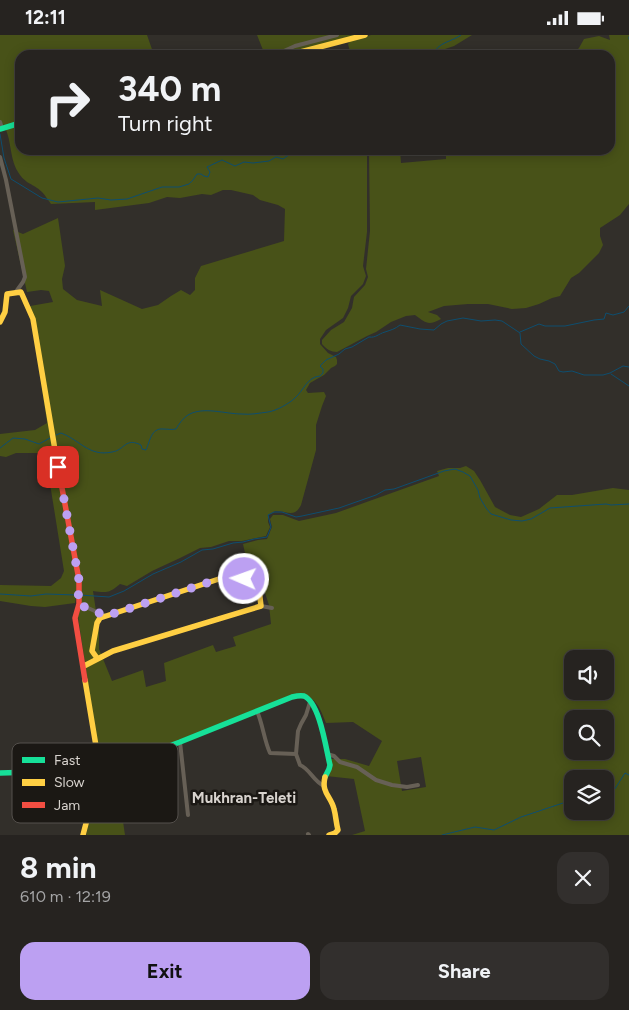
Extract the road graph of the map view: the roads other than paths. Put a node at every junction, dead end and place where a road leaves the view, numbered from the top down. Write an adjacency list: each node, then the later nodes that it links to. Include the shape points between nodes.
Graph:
1 (337, 35): 3 (street)
2 (365, 35): 4 (street)
3 (287, 50)
4 (309, 50)
5 (15, 124): 6 (street)
6 (1, 127)
7 (0, 157): 8 (street, via 24,277)
8 (15, 293): 9 (street, via 7,294); 10 (street, via 21,292 33,319 79,580)
9 (0, 323)
10 (78, 604): 13 (street); 15 (street, via 75,618)
11 (261, 606): 12 (street); 13 (street, via 259,589 233,576); 14 (street)
12 (272, 608)
13 (106, 616): 14 (street, via 97,623 92,651)
14 (96, 658): 15 (street)
15 (84, 666): 19 (street)
16 (310, 702): 17 (street, via 302,695); 20 (street, via 298,731); 21 (street, via 322,729)
17 (257, 711): 18 (street); 20 (street, via 270,753)
18 (180, 742): 24 (street)
19 (96, 743)
20 (296, 753): 23 (street, via 300,765)
21 (327, 754): 22 (street, via 384,783 400,787); 23 (street, via 330,768 323,780)
22 (418, 785)
23 (324, 786): 25 (street, via 334,809 338,830)
24 (188, 815)
25 (329, 835)

